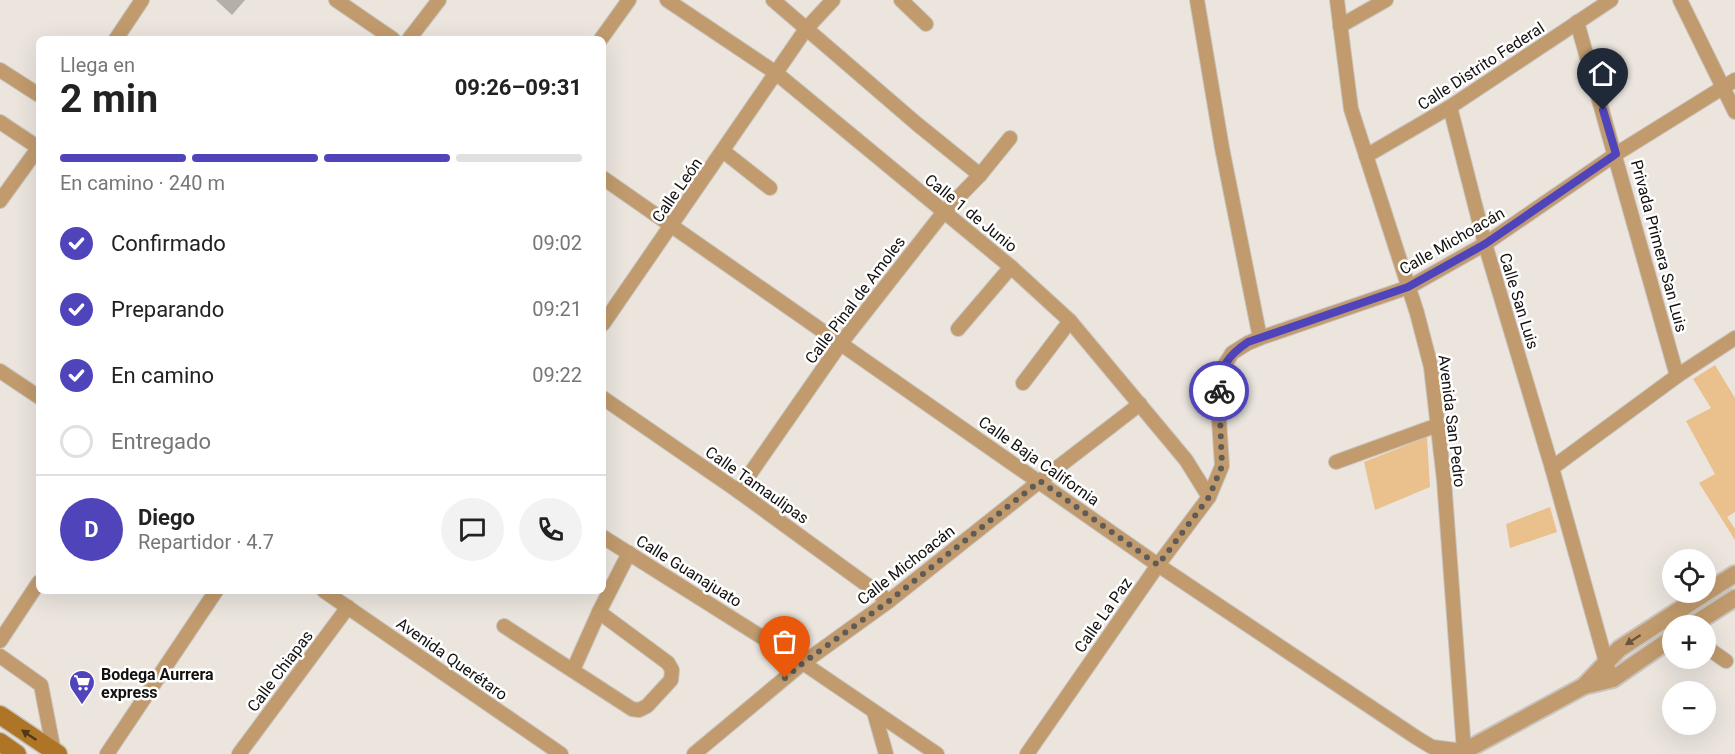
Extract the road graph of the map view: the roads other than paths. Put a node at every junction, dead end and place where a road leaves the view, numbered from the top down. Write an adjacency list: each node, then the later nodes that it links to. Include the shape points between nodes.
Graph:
1 (142, 0): 18 (street)
2 (336, 0): 19 (street)
3 (439, 0): 20 (street)
4 (629, 0): 21 (street)
5 (667, 0): 23 (street, Calle 1 de Junio)
6 (773, 0): 17 (street)
7 (832, 0): 17 (street)
8 (901, 0): 15 (street)
9 (1197, 0): 48 (street)
10 (1386, 0): 16 (street)
11 (1611, 0): 14 (street, Calle Distrito Federal)
12 (1680, 0): 25 (street)
13 (1339, 3): 16 (street, Avenida San Pedro)
14 (1577, 22): 27 (street, Calle Distrito Federal); 34 (street, Privada Primera San Luis)
15 (926, 24)
16 (1340, 26): 35 (street, Avenida San Pedro, via 1351,109)
17 (806, 29): 23 (street); 36 (street)
18 (118, 36)
19 (389, 36)
20 (411, 36)
21 (603, 36)
22 (0, 70): 26 (street)
23 (776, 73): 32 (street, Calle León); 40 (street, Calle 1 de Junio)
24 (1735, 80): 25 (street, Calle Michoacán)
25 (1722, 87): 28 (street); 34 (street, Calle Michoacán)
26 (36, 93)
27 (1450, 107): 35 (street, Calle Distrito Federal); 42 (street, Calle San Luis)
28 (1735, 112)
29 (0, 122): 31 (street)
30 (1010, 138): 36 (street, Calle Pinal de Amoles)
31 (36, 146)
32 (723, 151): 38 (street); 41 (street, Calle León)
33 (36, 152): 39 (street)
34 (1616, 154): 42 (street, Calle Michoacán); 52 (street, Privada Primera San Luis)
35 (1366, 156): 44 (street, Avenida San Pedro)
36 (980, 175): 40 (street, Calle Pinal de Amoles)
37 (606, 180): 41 (street, Calle Baja California)
38 (770, 188)
39 (0, 201)
40 (944, 213): 43 (street, Calle 1 de Junio); 50 (street, Calle Pinal de Amoles)
41 (671, 227): 45 (street, Calle León); 50 (street, Calle Baja California)
42 (1485, 244): 44 (street, Calle Michoacán); 59 (street, Calle San Luis)
43 (1011, 267): 46 (street, Calle 1 de Junio); 47 (street)
44 (1408, 287): 48 (street, Calle Michoacán); 57 (street, Avenida San Pedro, via 1431,367)
45 (606, 320)
46 (1071, 321): 53 (street); 56 (street, Calle 1 de Junio)
47 (958, 329)
48 (1260, 338): 62 (street, Calle Michoacán, via 1232,353 1224,366 1219,389 1222,466)
49 (1735, 338): 52 (street)
50 (841, 343): 60 (street, Calle Baja California); 61 (street, Calle Pinal de Amoles)
51 (0, 371): 54 (street)
52 (1677, 376): 59 (street)
53 (1023, 383)
54 (36, 395)
55 (606, 400): 61 (street, Calle Tamaulipas)
56 (1140, 404): 60 (street, Calle Michoacán); 62 (street, Calle 1 de Junio, via 1186,460)
57 (1438, 424): 58 (street); 90 (street, Avenida San Pedro)
58 (1336, 462)
59 (1552, 468): 81 (street, Calle San Luis)
60 (1040, 481): 65 (street, Calle Baja California); 71 (street, Calle Michoacán)
61 (738, 490): 71 (street, Calle Tamaulipas)
62 (1209, 497): 65 (street, Calle La Paz)
63 (606, 539): 64 (street, Calle Guanajuato)
64 (630, 553): 73 (street); 82 (street, Calle Guanajuato)
65 (1158, 565): 90 (street, Calle Baja California, via 1417,738 1432,747); 97 (street, Calle La Paz)
66 (1735, 574): 81 (street, one-way to 81)
67 (36, 587): 76 (street)
68 (214, 594): 91 (street)
69 (328, 594): 72 (street, Avenida Querétaro)
70 (1735, 598): 74 (street)
71 (889, 601): 82 (street, Calle Michoacán)
72 (348, 608): 88 (street, Avenida Querétaro); 92 (street, Calle Chiapas)
73 (599, 612): 83 (street); 83 (street, via 668,663 671,680 639,710)
74 (1708, 615)
75 (504, 626): 83 (street)
76 (0, 641)
77 (1662, 645): 84 (street)
78 (1716, 654): 80 (street)
79 (0, 656): 89 (street, via 41,685)
80 (1726, 661)
81 (1605, 662): 84 (street, Calle San Luis); 85 (street)
82 (803, 663): 86 (street, Calle Guanajuato); 94 (street, Calle Michoacán)
83 (573, 670)
84 (1613, 679): 85 (street)
85 (1584, 686): 90 (street)
86 (874, 712): 95 (street); 96 (street, Calle Guanajuato)
87 (0, 715): 89 (main road, one-way to 87)
88 (546, 750): 93 (street, Avenida Querétaro)
89 (56, 753)
90 (1463, 753)
91 (107, 754)
92 (239, 754)
93 (561, 754)
94 (694, 754)
95 (886, 754)
96 (936, 754)
97 (1027, 754)

